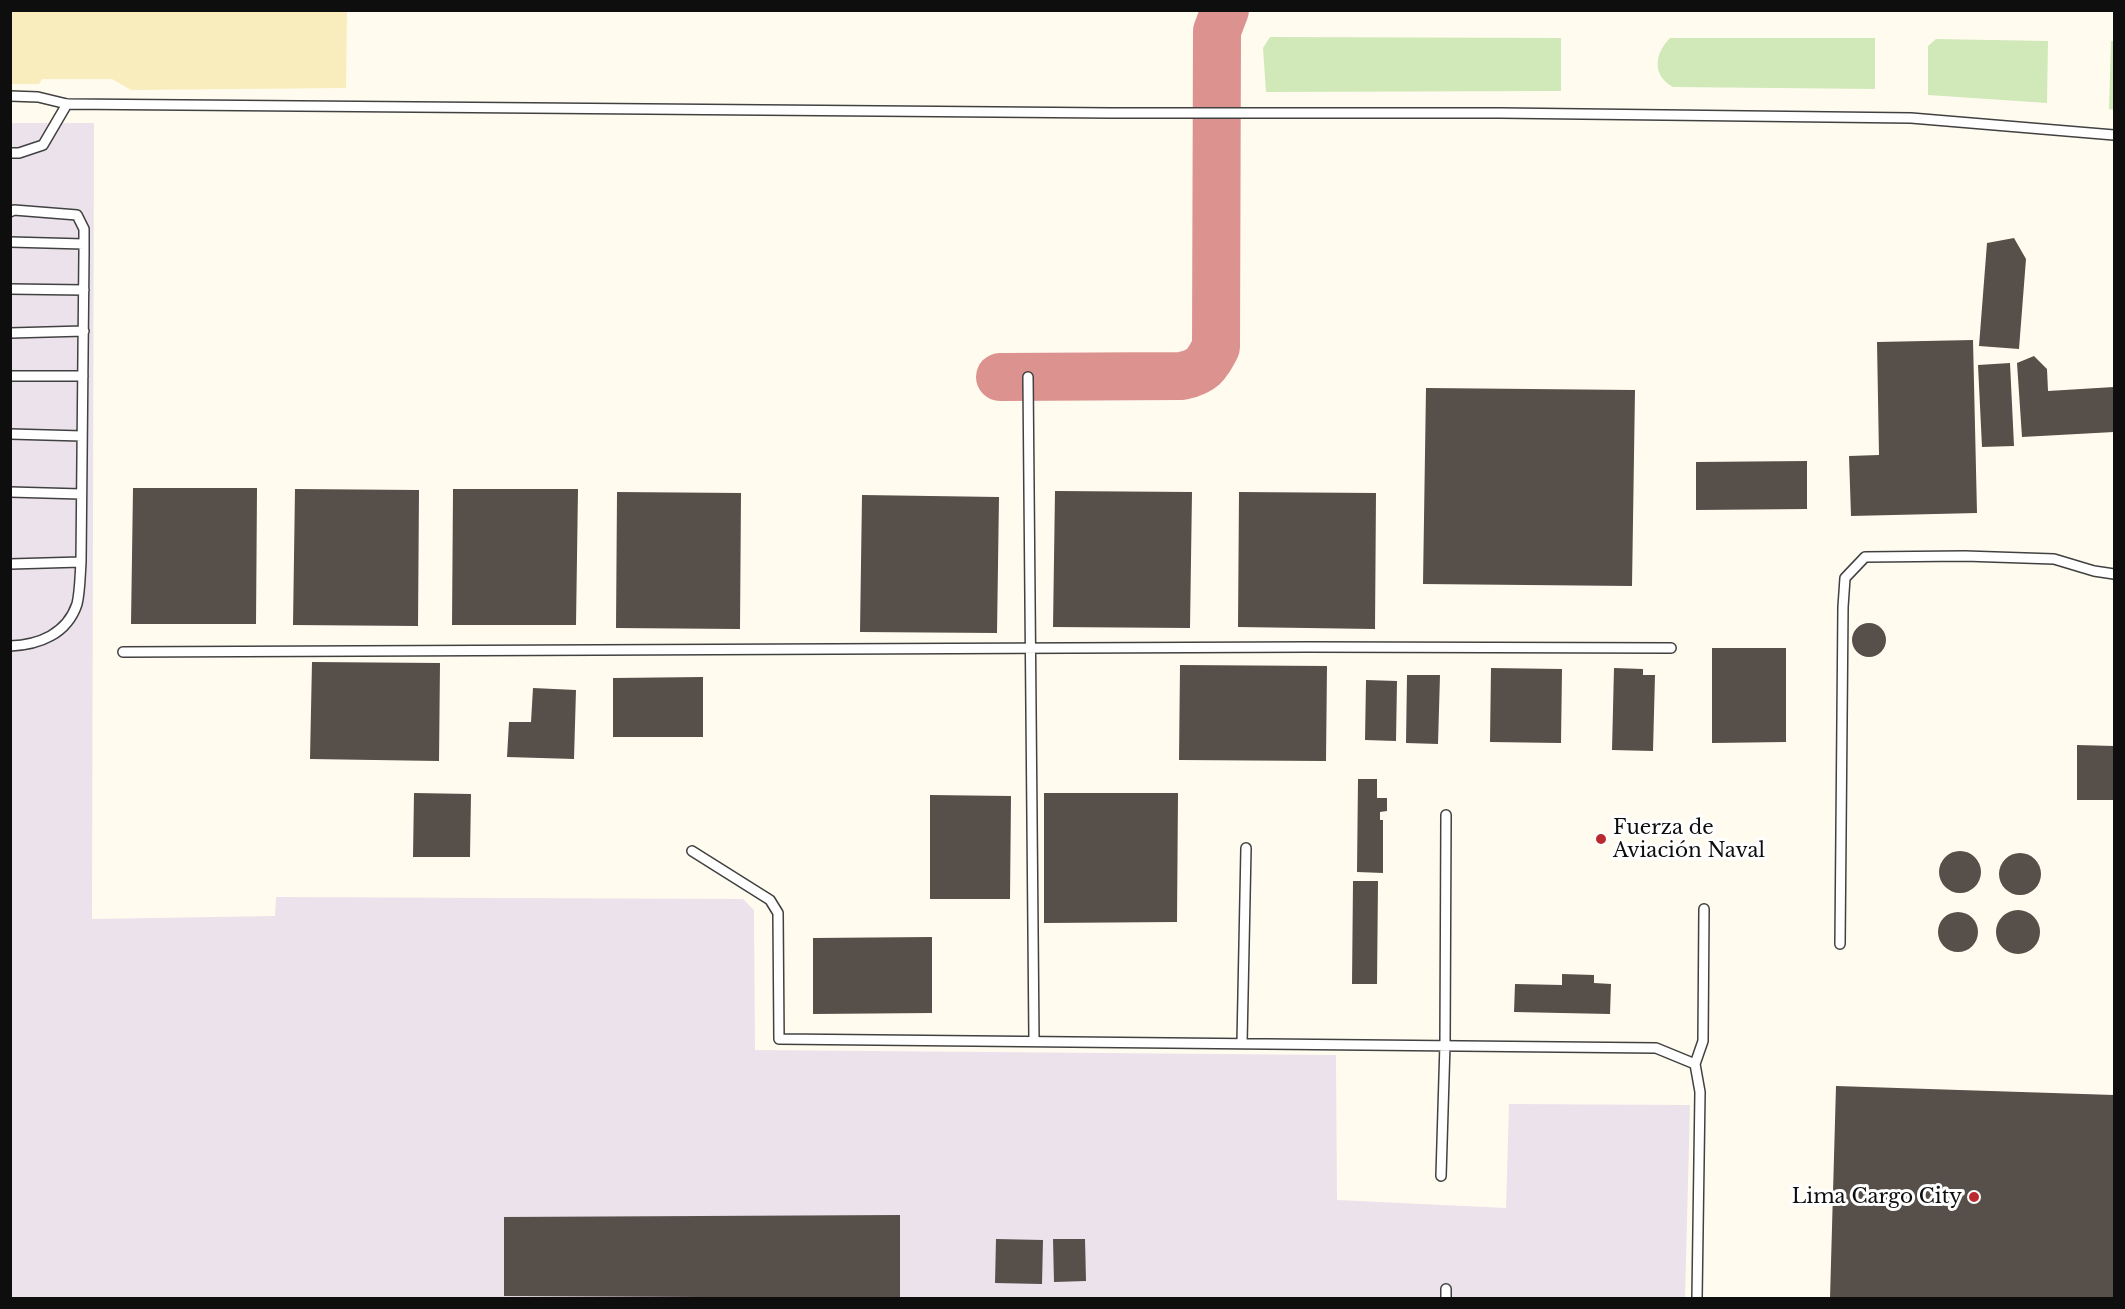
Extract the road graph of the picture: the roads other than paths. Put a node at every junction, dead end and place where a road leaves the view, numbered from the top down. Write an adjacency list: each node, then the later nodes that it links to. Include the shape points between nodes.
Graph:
1 (10, 96): 2 (lane)
2 (67, 104): 3 (lane, via 1911,118); 4 (lane, via 43,145)
3 (2115, 135)
4 (10, 153)
5 (10, 212): 7 (lane, via 77,215 84,229)
6 (10, 242): 7 (lane)
7 (84, 244): 9 (lane)
8 (10, 289): 9 (lane)
9 (84, 290): 10 (lane)
10 (84, 331): 11 (lane); 13 (lane)
11 (10, 333)
12 (10, 376): 13 (lane)
13 (83, 376): 16 (lane)
14 (1028, 377): 23 (lane)
15 (10, 434): 16 (lane)
16 (82, 436): 18 (lane)
17 (10, 492): 18 (lane)
18 (81, 494): 19 (lane)
19 (81, 562): 20 (lane); 22 (lane, via 77,603 68,624 30,645)
20 (10, 564)
21 (2115, 574): 30 (lane, via 2054,559 1865,557 1845,578)
22 (10, 646)
23 (1030, 648): 24 (lane); 25 (lane); 31 (lane)
24 (1671, 648)
25 (123, 652)
26 (1446, 815): 33 (lane)
27 (1246, 848): 32 (lane)
28 (692, 851): 31 (lane, via 770,900 778,913 779,1039)
29 (1704, 909): 34 (lane, via 1703,1041)
30 (1840, 944)
31 (1034, 1041): 32 (lane)
32 (1242, 1043): 33 (lane)
33 (1445, 1044): 34 (lane, via 1656,1048); 35 (lane)
34 (1695, 1064): 36 (lane, via 1700,1092)
35 (1441, 1176)
36 (1697, 1299)

